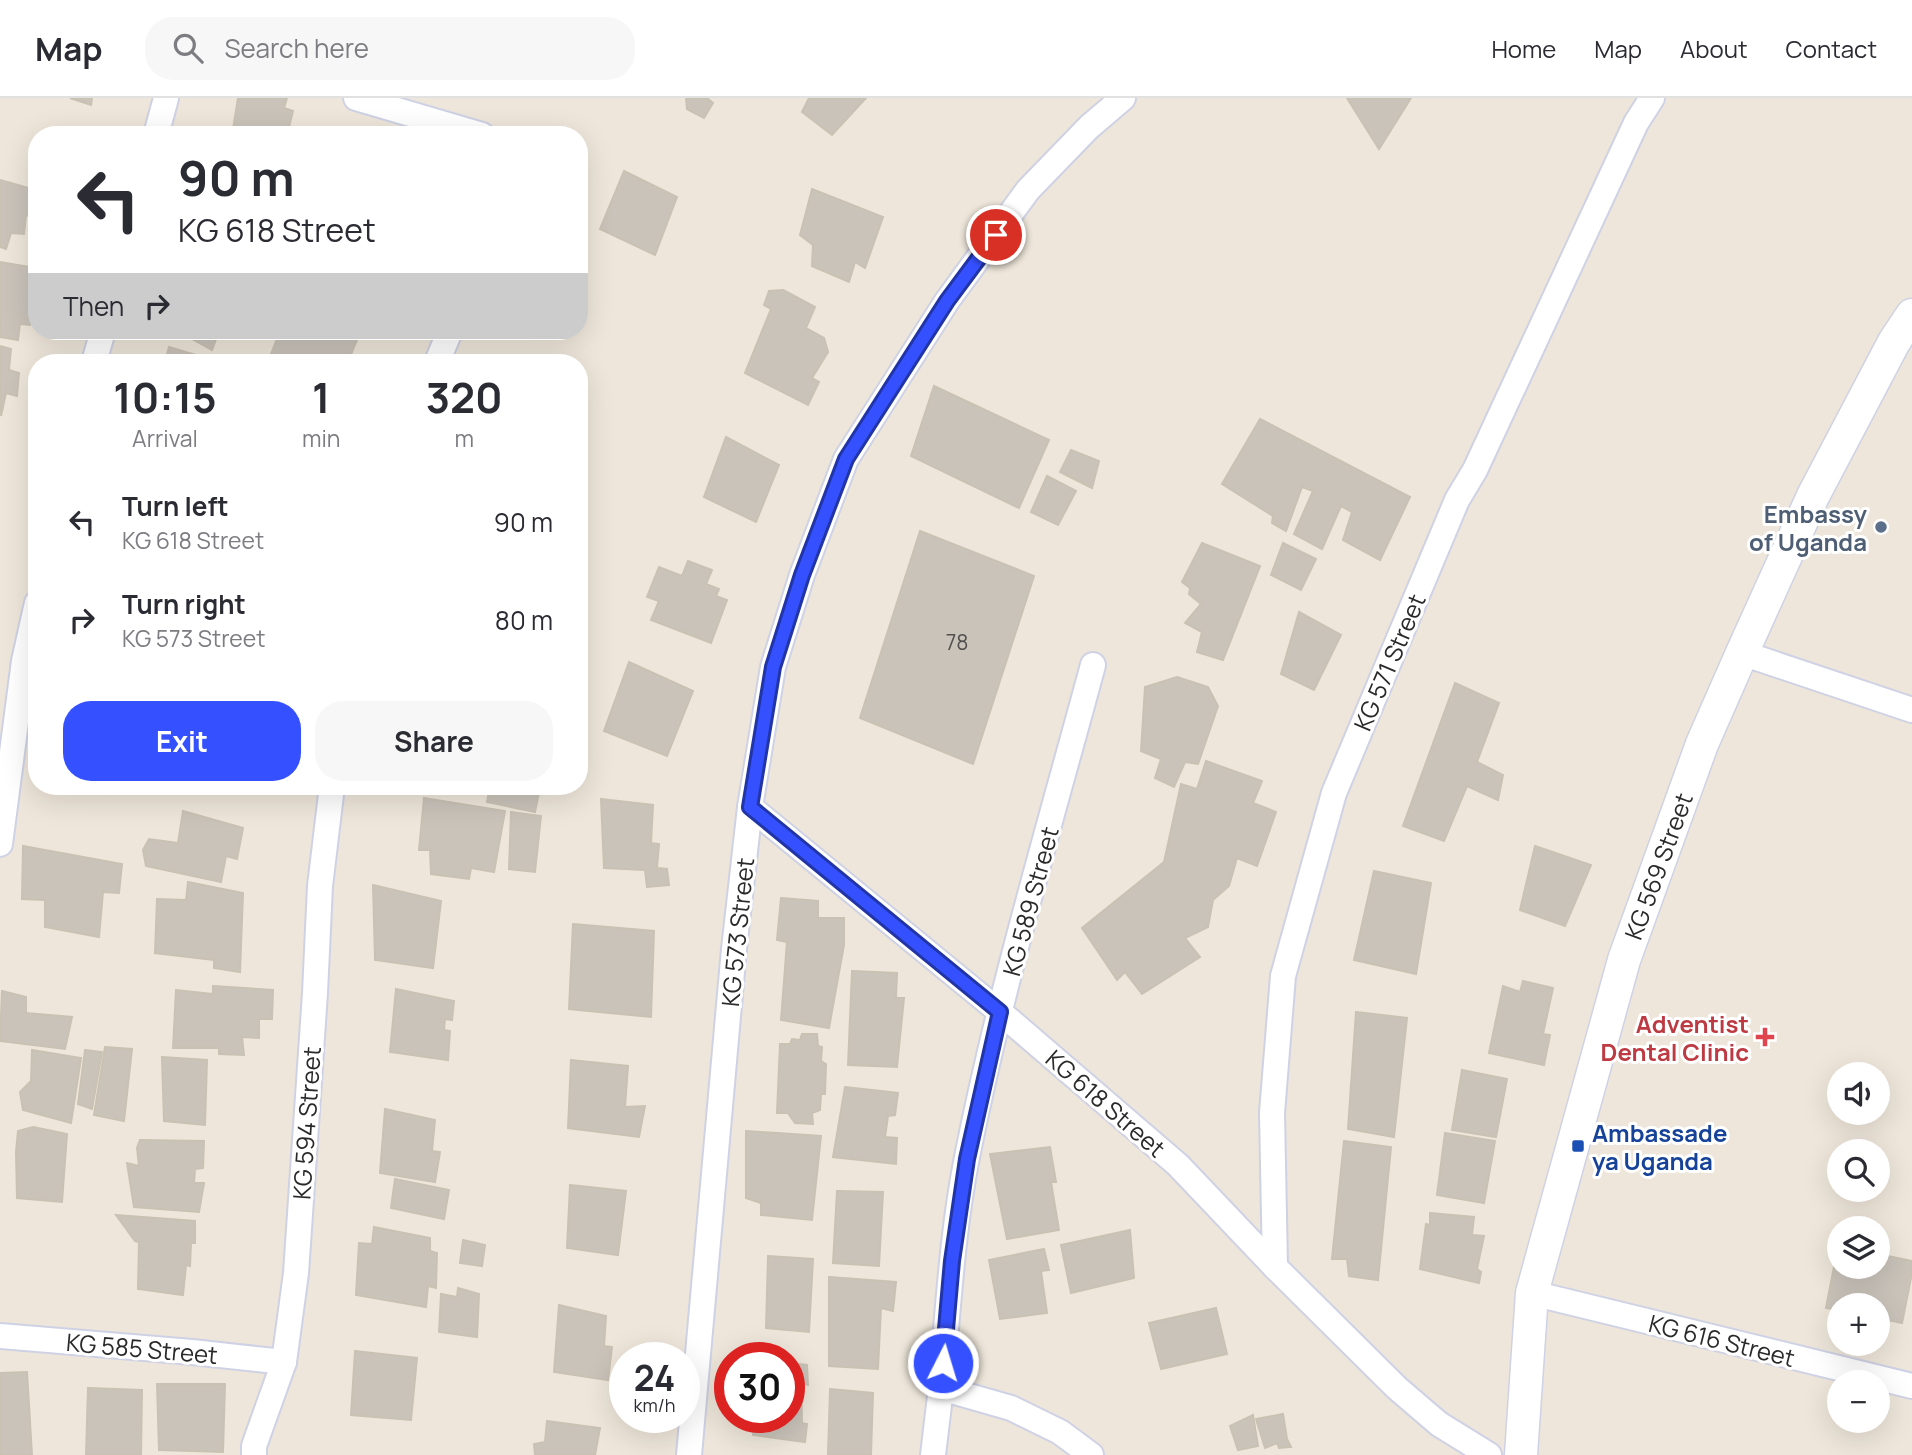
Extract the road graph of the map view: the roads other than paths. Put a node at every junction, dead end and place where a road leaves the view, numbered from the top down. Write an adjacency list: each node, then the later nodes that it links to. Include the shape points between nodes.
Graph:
1 (166, 98): 5 (street)
2 (356, 98): 6 (street)
3 (1123, 98): 14 (street, KG 573 Street, via 1028,190 947,301 846,459 773,667)
4 (1652, 98): 17 (street, KG 571 Street, via 1457,500 1334,793 1283,976 1272,1113)
5 (158, 126)
6 (451, 126)
7 (1912, 314): 9 (street, KG 569 Street, via 1813,496)
8 (28, 643): 12 (street)
9 (1742, 653): 11 (street); 18 (street, KG 569 Street, via 1702,744 1624,960)
10 (1093, 665): 16 (street, KG 589 Street)
11 (1912, 710)
12 (3, 788): 15 (street)
13 (331, 795): 20 (street, KG 594 Street, via 320,886 296,1273)
14 (750, 807): 16 (street, KG 618 Street); 23 (street, KG 573 Street, via 734,949)
15 (0, 844)
16 (1000, 1012): 17 (street, KG 618 Street, via 1178,1165); 22 (street, KG 589 Street, via 967,1159)
17 (1275, 1267): 27 (street, KG 618 Street, via 1397,1388 1439,1424)
18 (1532, 1293): 21 (street, KG 616 Street); 28 (street, KG 569 Street)
19 (0, 1336): 20 (street, KG 585 Street)
20 (284, 1362): 24 (street, KG 594 Street)
21 (1912, 1386)
22 (941, 1388): 25 (street, KG 589 Street); 26 (street, via 1011,1408 1060,1432)
23 (695, 1451)
24 (254, 1455)
25 (933, 1455)
26 (1091, 1455)
27 (1489, 1455)
28 (1521, 1455)

